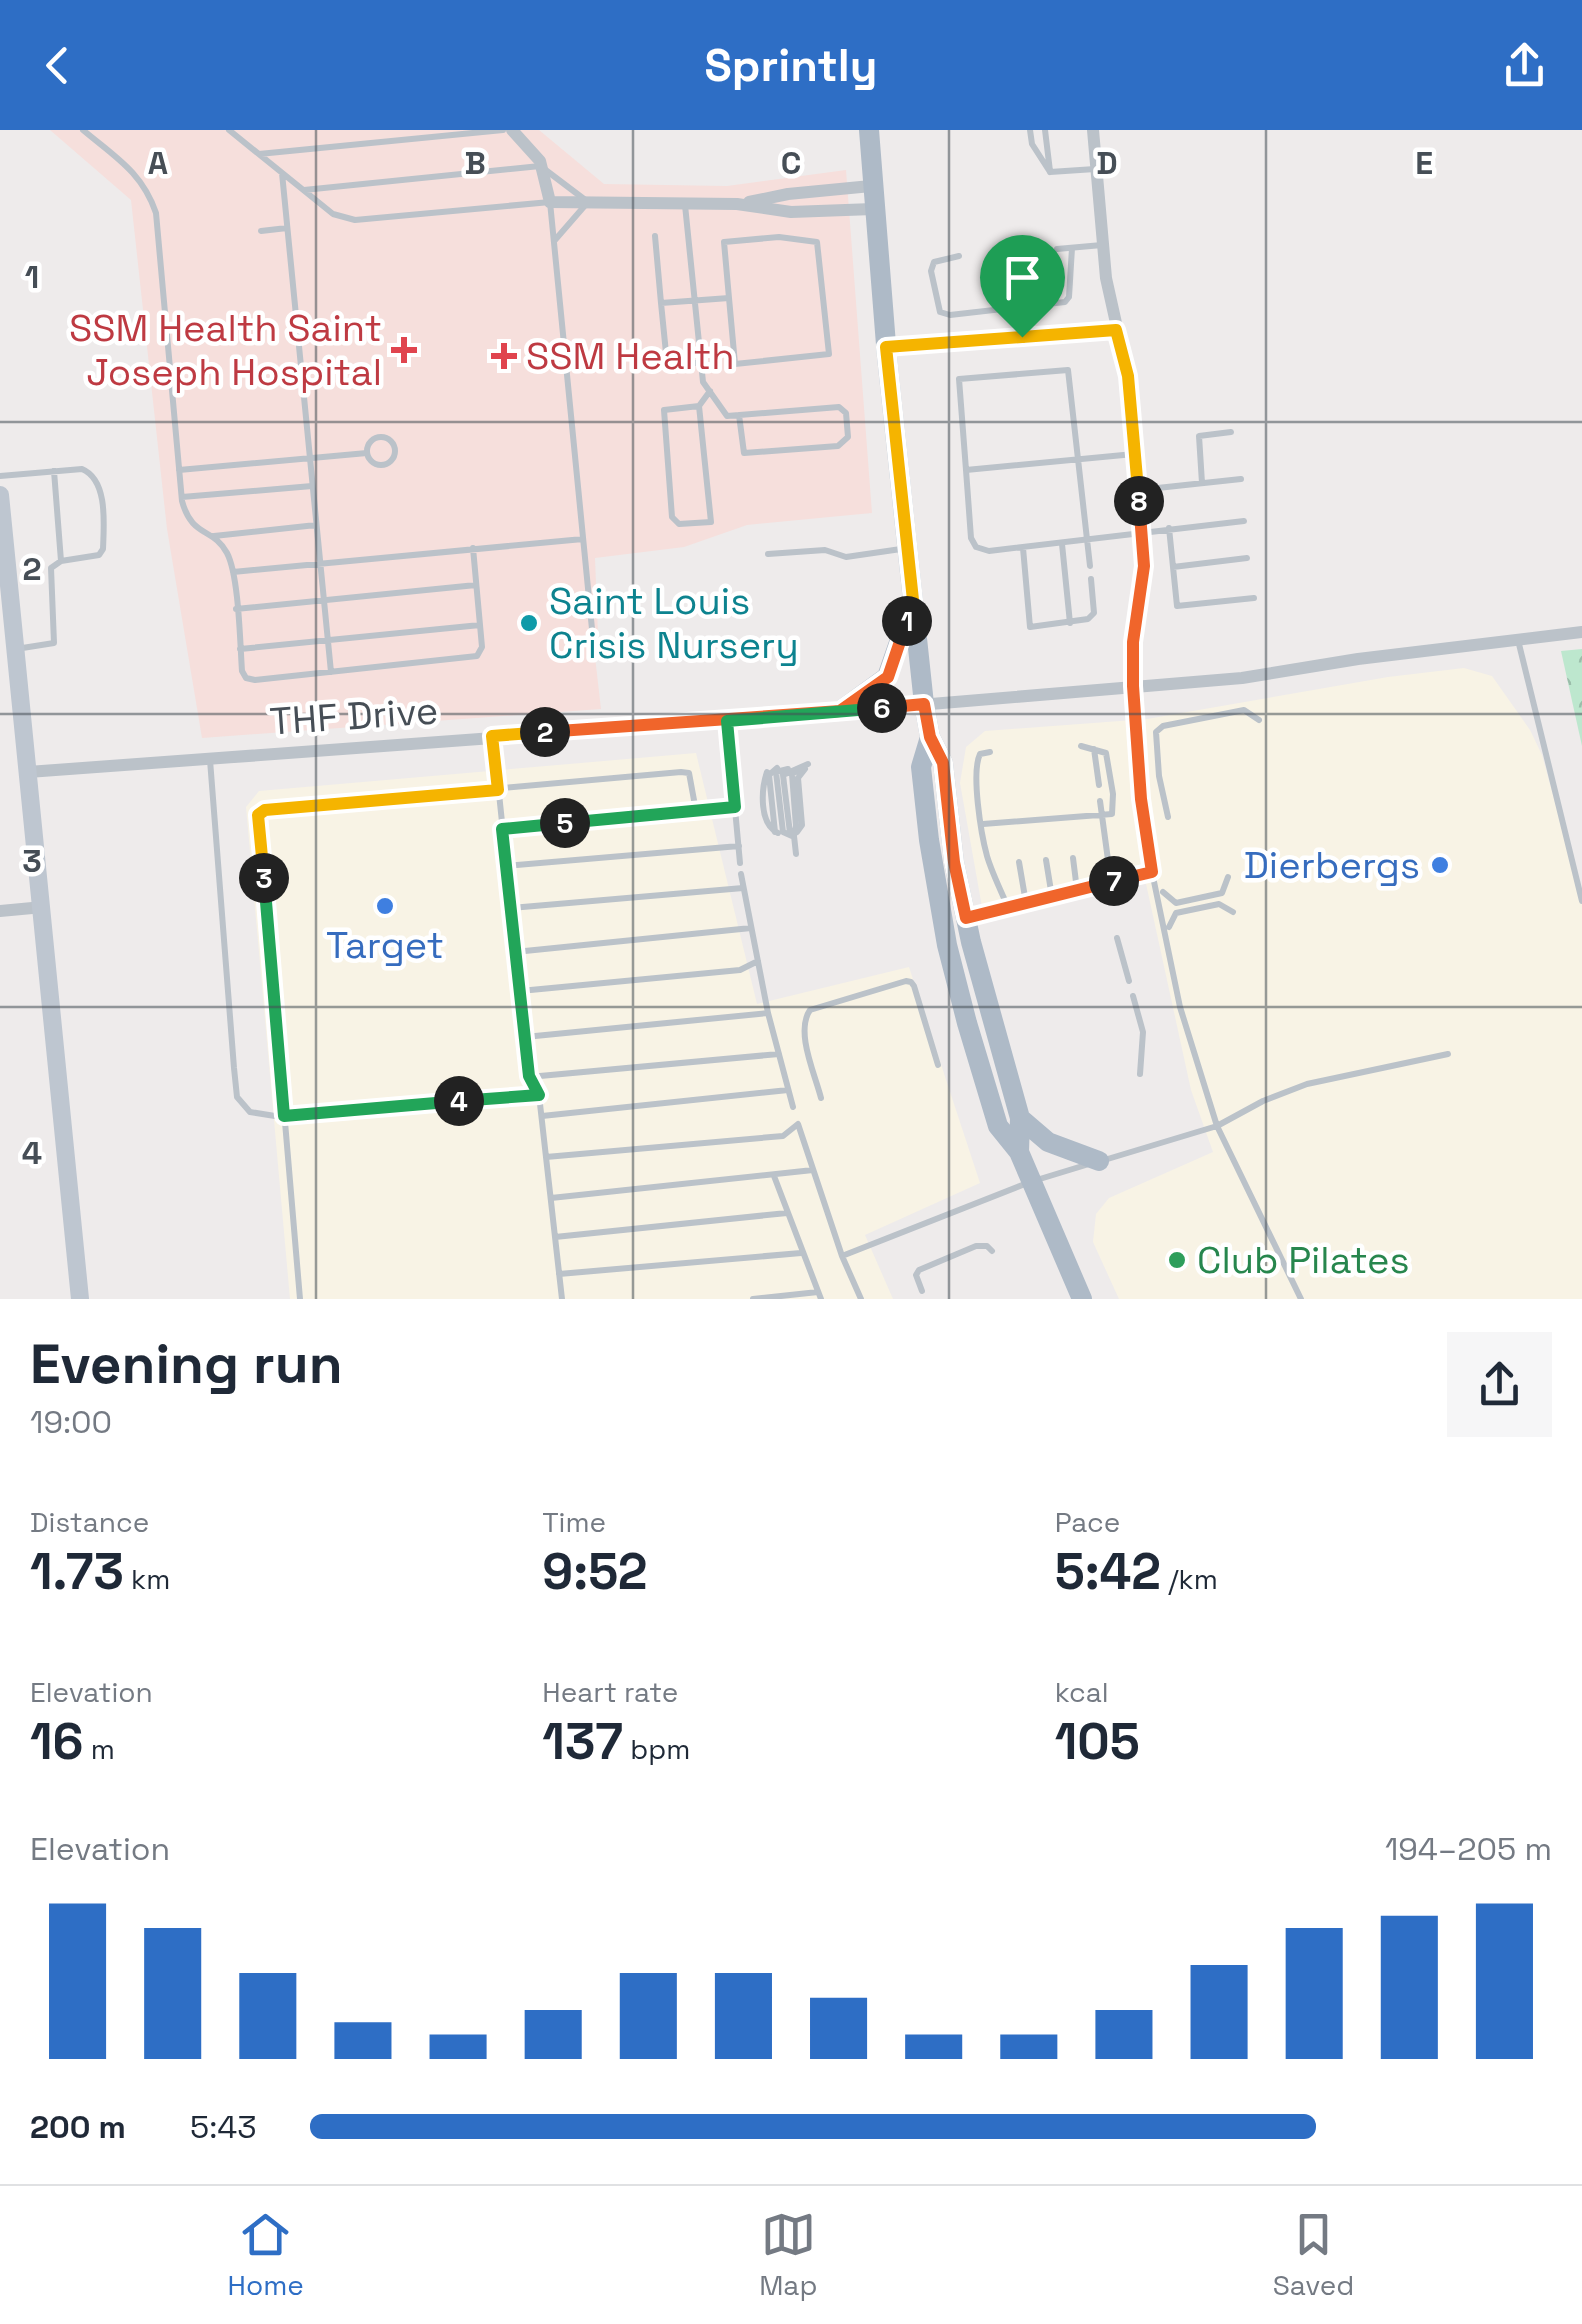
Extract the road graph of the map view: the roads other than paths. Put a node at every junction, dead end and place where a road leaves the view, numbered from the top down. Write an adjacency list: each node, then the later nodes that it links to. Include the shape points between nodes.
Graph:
1 (83, 130): 43 (lane, via 140,179 156,212)
2 (229, 130): 9 (lane)
3 (503, 130): 9 (lane)
4 (512, 130): 10 (street)
5 (868, 130): 14 (main road)
6 (1030, 130): 12 (lane)
7 (1046, 130): 12 (lane)
8 (1093, 130): 11 (street)
9 (258, 154): 13 (lane)
10 (543, 167): 15 (lane); 16 (street); 17 (lane)
11 (1096, 169): 12 (lane); 25 (street)
12 (1050, 172)
13 (282, 173): 15 (lane); 21 (lane)
14 (871, 186): 19 (street); 20 (main road)
15 (302, 190): 16 (lane, via 333,214 354,220)
16 (550, 202): 17 (street); 24 (lane)
17 (588, 202): 18 (street); 24 (lane)
18 (685, 204): 19 (street); 30 (lane)
19 (737, 204): 20 (street, via 790,212)
20 (873, 209): 33 (main road)
21 (287, 228): 22 (lane); 41 (lane)
22 (261, 231)
23 (655, 236): 31 (lane)
24 (554, 240): 58 (lane)
25 (1103, 245): 26 (lane); 32 (street)
26 (1072, 248): 27 (lane); 28 (lane, via 1065,302 940,312 934,262)
27 (1057, 249)
28 (959, 256)
29 (729, 298): 29 (lane, via 735,364 828,354 817,242 724,242); 30 (lane)
30 (695, 301): 31 (lane); 34 (lane)
31 (661, 303): 34 (lane, via 669,366)
32 (1116, 330): 33 (street); 40 (street)
33 (886, 347): 62 (main road)
34 (701, 362): 35 (lane)
35 (710, 391): 36 (lane); 37 (lane, via 728,416)
36 (699, 406): 36 (lane, via 664,410 672,517 679,524 710,522)
37 (740, 416): 37 (lane, via 744,454 838,446 848,436 846,412 838,408)
38 (1231, 432): 48 (lane, via 1198,436)
39 (367, 453): 39 (lane, via 371,462 385,464 394,450 379,437); 41 (lane)
40 (1135, 454): 42 (lane); 50 (street)
41 (310, 458): 43 (lane); 49 (lane)
42 (1076, 460): 44 (lane); 44 (lane, via 1068,370 959,379); 59 (lane)
43 (180, 470): 52 (lane)
44 (966, 470): 63 (lane, via 976,547)
45 (54, 471): 46 (lane); 66 (lane); 66 (lane, via 94,474 102,516 99,555)
46 (0, 476)
47 (1240, 479): 48 (lane)
48 (1202, 483): 50 (lane)
49 (312, 486): 52 (lane); 54 (lane)
50 (1138, 490): 56 (street)
51 (0, 494): 84 (street)
52 (182, 498): 57 (lane, via 187,519)
53 (1244, 522): 55 (lane)
54 (316, 525): 57 (lane); 67 (lane)
55 (1169, 528): 56 (lane); 69 (lane)
56 (1142, 534): 59 (lane); 86 (street)
57 (213, 536): 70 (lane)
58 (583, 539): 61 (lane); 81 (lane)
59 (1085, 541): 60 (lane); 68 (lane)
60 (1062, 544): 63 (lane); 77 (lane)
61 (473, 548): 67 (lane); 72 (lane)
62 (907, 548): 64 (lane, via 846,557 825,550); 75 (main road)
63 (1022, 548): 77 (lane, via 1030,627)
64 (768, 554)
65 (1247, 558): 69 (lane)
66 (61, 561): 84 (lane, via 52,568 54,643)
67 (319, 562): 70 (lane); 74 (lane)
68 (1090, 566)
69 (1173, 566): 73 (lane, via 1177,606)
70 (233, 572): 76 (lane)
71 (1091, 580): 77 (lane, via 1094,613)
72 (476, 585): 74 (lane); 78 (lane)
73 (1254, 598)
74 (323, 600): 76 (lane); 82 (lane)
75 (913, 600): 87 (main road); 88 (main road, via 888,677)
76 (236, 609): 83 (lane)
77 (1070, 624)
78 (480, 625): 82 (lane); 85 (lane, via 477,656)
79 (1582, 632): 80 (street, THF Drive)
80 (1517, 638): 86 (street, THF Drive, via 1286,672); 124 (lane)
81 (593, 639)
82 (327, 640): 83 (lane); 85 (lane)
83 (240, 648): 85 (lane, via 246,678)
84 (16, 650): 98 (street)
85 (330, 672)
86 (1133, 686): 87 (street, THF Drive); 116 (lane)
87 (924, 704): 88 (street, THF Drive); 92 (main road)
88 (840, 711): 90 (street, THF Drive)
89 (1258, 720): 105 (lane, via 1244,710 1156,732)
90 (727, 721): 91 (street, THF Drive); 102 (lane)
91 (492, 736): 96 (street, THF Drive); 100 (lane)
92 (930, 737): 131 (main road, via 943,763); 155 (main road, via 921,767 947,944 998,1126)
93 (1081, 746): 94 (lane)
94 (1094, 748): 99 (lane); 104 (lane, via 1106,753 1110,770 1112,814)
95 (990, 752): 106 (lane, via 975,764)
96 (210, 758): 98 (street, THF Drive); 151 (lane, via 238,1097 250,1112)
97 (808, 764): 108 (lane, via 798,778 802,824); 108 (lane, via 783,774); 108 (lane, via 769,775 775,832)
98 (28, 772): 126 (street)
99 (1099, 785)
100 (498, 790): 103 (lane, via 682,772 690,774); 107 (lane); 151 (lane, via 258,815)
101 (1100, 801): 104 (lane)
102 (735, 807): 103 (lane); 109 (lane)
103 (696, 811): 107 (lane)
104 (1101, 816): 106 (lane); 119 (lane)
105 (1168, 817)
106 (982, 824): 127 (lane)
107 (502, 829): 115 (lane)
108 (794, 836): 110 (lane)
109 (739, 846): 114 (lane); 115 (lane)
110 (796, 854)
111 (1073, 858): 121 (lane)
112 (1046, 860): 123 (lane)
113 (1019, 862): 125 (lane)
114 (740, 863)
115 (506, 866): 128 (lane)
116 (1152, 872): 119 (lane); 154 (lane, via 1180,1007)
117 (742, 874): 120 (lane)
118 (1228, 877): 122 (lane, via 1222,893 1176,903)
119 (1111, 882): 121 (lane)
120 (743, 888): 128 (lane); 133 (lane)
121 (1077, 890): 123 (lane)
122 (1164, 892)
123 (1052, 896): 125 (lane)
124 (1582, 900)
125 (1026, 903): 127 (lane)
126 (43, 907): 129 (street); 170 (street)
127 (1008, 907): 131 (lane)
128 (511, 908): 135 (lane)
129 (0, 911)
130 (1234, 912): 132 (lane, via 1219,904 1176,913)
131 (966, 918): 153 (main road)
132 (1169, 927)
133 (751, 928): 135 (lane); 136 (lane)
134 (1117, 938): 137 (lane)
135 (516, 952): 138 (lane)
136 (758, 961): 138 (lane, via 740,970); 140 (lane)
137 (1129, 981)
138 (520, 992): 141 (lane)
139 (1132, 996): 145 (lane, via 1142,1032)
140 (768, 1014): 141 (lane); 142 (lane)
141 (524, 1036): 146 (lane)
142 (779, 1054): 146 (lane); 147 (lane)
143 (1448, 1054): 154 (lane, via 1308,1084)
144 (938, 1065): 149 (lane, via 914,986 906,981 806,1015)
145 (1140, 1074)
146 (529, 1076): 148 (lane)
147 (788, 1090): 150 (lane); 152 (lane)
148 (539, 1095): 151 (lane); 152 (lane)
149 (821, 1098)
150 (793, 1107)
151 (284, 1116): 171 (lane)
152 (542, 1116): 156 (lane)
153 (1020, 1118): 155 (main road); 157 (main road, via 1048,1142)
154 (1217, 1126): 157 (lane); 176 (lane)
155 (1019, 1152): 160 (main road)
156 (546, 1157): 158 (lane, via 783,1136 798,1124); 161 (lane)
157 (1099, 1161): 160 (lane)
158 (813, 1170): 159 (lane); 166 (lane)
159 (774, 1176): 161 (lane); 162 (lane)
160 (1030, 1182): 166 (lane); 175 (main road)
161 (551, 1198): 163 (lane)
162 (787, 1213): 163 (lane); 165 (lane)
163 (555, 1237): 167 (lane)
164 (992, 1251): 168 (lane, via 976,1246 918,1270)
165 (801, 1253): 167 (lane); 169 (lane)
166 (842, 1256): 174 (lane)
167 (560, 1274): 172 (lane)
168 (922, 1292)
169 (819, 1296): 173 (lane)
170 (80, 1299)
171 (300, 1299)
172 (562, 1299)
173 (753, 1299)
174 (861, 1299)
175 (1082, 1299)
176 (1302, 1299)

